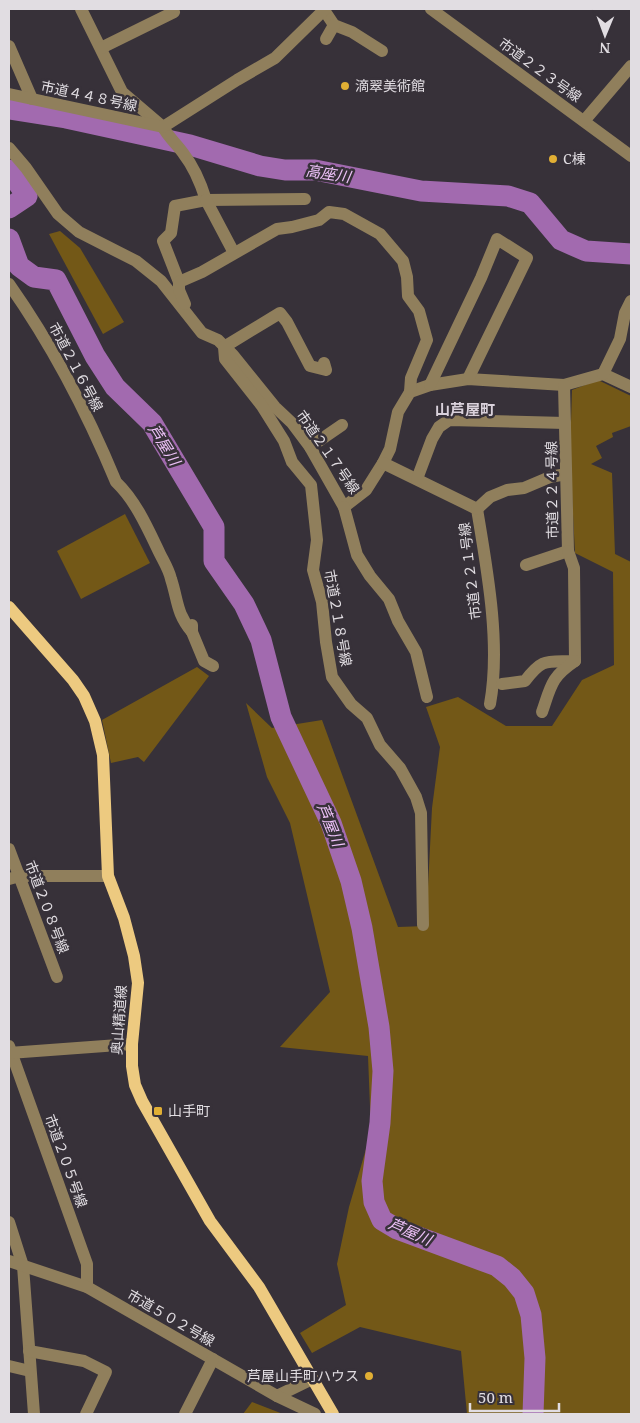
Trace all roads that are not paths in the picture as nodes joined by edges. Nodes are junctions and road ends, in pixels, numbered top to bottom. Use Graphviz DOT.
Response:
graph roads {
  1 [pos="80,9"];
  2 [pos="172,9"];
  3 [pos="431,9"];
  4 [pos="325,10"];
  5 [pos="334,25"];
  6 [pos="326,40"];
  7 [pos="9,46"];
  8 [pos="101,48"];
  9 [pos="382,52"];
  10 [pos="631,66"];
  11 [pos="9,94"];
  12 [pos="32,99"];
  13 [pos="584,121"];
  14 [pos="165,131"];
  15 [pos="9,148"];
  16 [pos="631,156"];
  17 [pos="285,199"];
  18 [pos="206,200"];
  19 [pos="234,253"];
  20 [pos="179,282"];
  21 [pos="9,284"];
  22 [pos="631,301"];
  23 [pos="190,315"];
  24 [pos="224,347"];
  25 [pos="324,363"];
  26 [pos="603,374"];
  27 [pos="468,379"];
  28 [pos="430,385"];
  29 [pos="564,385"];
  30 [pos="631,387"];
  31 [pos="410,392"];
  32 [pos="565,423"];
  33 [pos="342,425"];
  34 [pos="310,448"];
  35 [pos="384,463"];
  36 [pos="566,474"];
  37 [pos="417,479"];
  38 [pos="344,507"];
  39 [pos="478,509"];
  40 [pos="568,552"];
  41 [pos="526,565"];
  42 [pos="9,608"];
  43 [pos="575,664"];
  44 [pos="213,666"];
  45 [pos="502,684"];
  46 [pos="427,697"];
  47 [pos="490,704"];
  48 [pos="542,712"];
  49 [pos="9,849"];
  50 [pos="108,876"];
  51 [pos="15,878"];
  52 [pos="423,925"];
  53 [pos="57,977"];
  54 [pos="132,1044"];
  55 [pos="9,1050"];
  56 [pos="9,1222"];
  57 [pos="9,1261"];
  58 [pos="24,1266"];
  59 [pos="87,1287"];
  60 [pos="29,1351"];
  61 [pos="213,1359"];
  62 [pos="9,1366"];
  63 [pos="30,1372"];
  64 [pos="312,1378"];
  65 [pos="277,1396"];
  66 [pos="34,1414"];
  67 [pos="86,1414"];
  68 [pos="185,1414"];
  69 [pos="315,1414"];
  70 [pos="333,1414"];
  1 -- 8 [label="street"];
  2 -- 8 [label="street"];
  3 -- 13 [label="street, 市道２２３号線"];
  4 -- 5 [label="street"];
  4 -- 14 [label="street"];
  5 -- 6 [label="street"];
  5 -- 9 [label="street"];
  7 -- 12 [label="street"];
  8 -- 14 [label="street"];
  10 -- 13 [label="street"];
  11 -- 12 [label="street, 市道４４８号線"];
  12 -- 14 [label="street, 市道４４８号線"];
  13 -- 16 [label="street, 市道２２３号線"];
  14 -- 18 [label="street"];
  15 -- 23 [label="street, 市道２１７号線"];
  17 -- 18 [label="street"];
  18 -- 19 [label="street"];
  18 -- 20 [label="street"];
  19 -- 20 [label="street, 市道２１７号線"];
  19 -- 31 [label="street, 市道２１７号線"];
  20 -- 23 [label="street"];
  21 -- 44 [label="street, 市道２１６号線"];
  22 -- 26 [label="street"];
  23 -- 24 [label="street, 市道２１７号線"];
  24 -- 25 [label="street"];
  24 -- 34 [label="street, 市道２１７号線"];
  24 -- 52 [label="street, 市道２１８号線"];
  26 -- 29 [label="street"];
  26 -- 30 [label="street"];
  27 -- 28 [label="street"];
  27 -- 28 [label="street"];
  27 -- 29 [label="street"];
  28 -- 31 [label="street"];
  29 -- 32 [label="street, 市道２２４号線"];
  31 -- 35 [label="street, 市道２１７号線"];
  32 -- 36 [label="street, 市道２２４号線"];
  32 -- 37 [label="street"];
  33 -- 34 [label="street"];
  34 -- 38 [label="street, 市道２１７号線"];
  35 -- 37 [label="street, 市道２２１号線"];
  35 -- 38 [label="street, 市道２１７号線"];
  36 -- 39 [label="street"];
  36 -- 40 [label="street, 市道２２４号線"];
  37 -- 39 [label="street, 市道２２１号線"];
  38 -- 46 [label="street"];
  39 -- 47 [label="street, 市道２２１号線"];
  40 -- 41 [label="street, 市道２２４号線"];
  40 -- 43 [label="street"];
  42 -- 50 [label="main road, 奥山精道線"];
  43 -- 45 [label="street"];
  43 -- 48 [label="street"];
  49 -- 51 [label="street, 市道２０８号線"];
  50 -- 51 [label="street"];
  50 -- 54 [label="main road, 奥山精道線"];
  51 -- 53 [label="street, 市道２０８号線"];
  54 -- 55 [label="street"];
  54 -- 64 [label="main road, 奥山精道線"];
  55 -- 59 [label="street, 市道２０５号線"];
  56 -- 58 [label="street"];
  57 -- 58 [label="street, 市道５０２号線"];
  58 -- 59 [label="street, 市道５０２号線"];
  58 -- 60 [label="street"];
  59 -- 61 [label="street, 市道５０２号線"];
  60 -- 63 [label="street"];
  60 -- 67 [label="street"];
  61 -- 65 [label="street, 市道５０２号線"];
  61 -- 68 [label="street"];
  62 -- 63 [label="street"];
  63 -- 66 [label="street"];
  64 -- 65 [label="street"];
  64 -- 70 [label="main road, 奥山精道線"];
  65 -- 69 [label="street, 市道５０２号線"];
}
